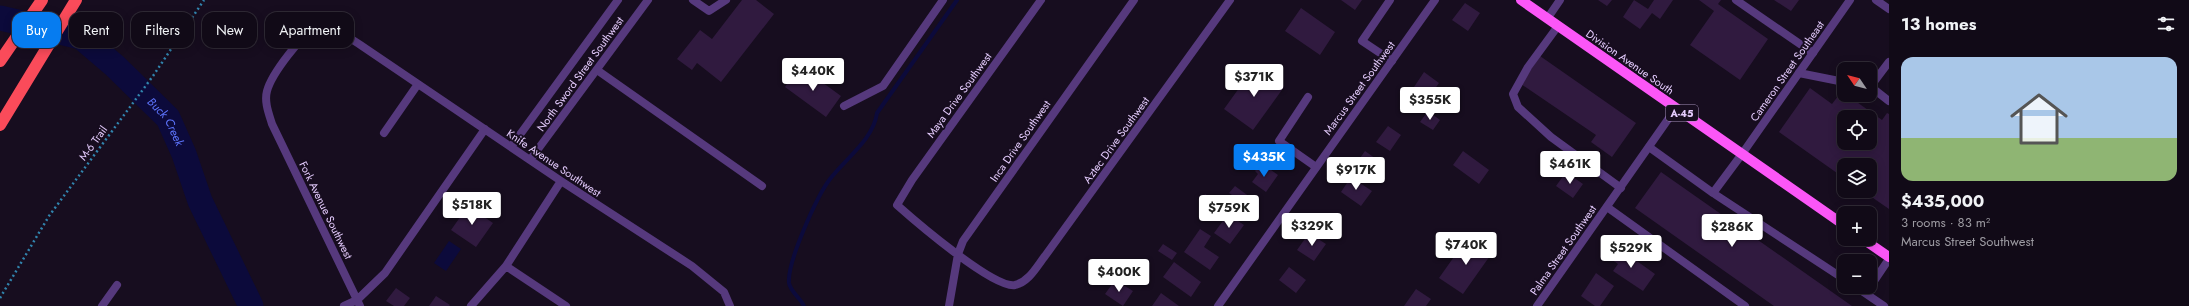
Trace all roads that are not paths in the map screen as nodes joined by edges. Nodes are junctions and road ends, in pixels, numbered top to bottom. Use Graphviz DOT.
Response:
graph roads {
  1 [pos="42,0"];
  2 [pos="76,0"];
  3 [pos="618,0"];
  4 [pos="648,0"];
  5 [pos="692,0"];
  6 [pos="726,0"];
  7 [pos="943,0"];
  8 [pos="1041,0"];
  9 [pos="1134,0"];
  10 [pos="1230,0"];
  11 [pos="1390,0"];
  12 [pos="1435,0"];
  13 [pos="1521,0"];
  14 [pos="1560,0"];
  15 [pos="1736,0"];
  16 [pos="1850,0"];
  17 [pos="1876,0"];
  18 [pos="1889,9"];
  19 [pos="1547,19"];
  20 [pos="1558,26"];
  21 [pos="359,44"];
  22 [pos="1813,53"];
  23 [pos="0,61"];
  24 [pos="1392,61"];
  25 [pos="1889,62"];
  26 [pos="597,70"];
  27 [pos="1799,73"];
  28 [pos="1877,78"];
  29 [pos="1837,81"];
  30 [pos="418,84"];
  31 [pos="1877,92"];
  32 [pos="1308,97"];
  33 [pos="1889,101"];
  34 [pos="844,106"];
  35 [pos="1676,108"];
  36 [pos="0,125"];
  37 [pos="485,129"];
  38 [pos="384,133"];
  39 [pos="511,147"];
  40 [pos="1649,147"];
  41 [pos="1742,154"];
  42 [pos="530,160"];
  43 [pos="1316,167"];
  44 [pos="561,182"];
  45 [pos="762,186"];
  46 [pos="1621,188"];
  47 [pos="1713,193"];
  48 [pos="1607,207"];
  49 [pos="1837,221"];
  50 [pos="1873,246"];
  51 [pos="958,254"];
  52 [pos="1889,258"];
  53 [pos="506,266"];
  54 [pos="1837,274"];
  55 [pos="1877,276"];
  56 [pos="118,285"];
  57 [pos="1873,294"];
  58 [pos="358,303"];
  59 [pos="102,306"];
  60 [pos="344,306"];
  61 [pos="471,306"];
  62 [pos="566,306"];
  63 [pos="730,306"];
  64 [pos="949,306"];
  65 [pos="1218,306"];
  66 [pos="1537,306"];
  67 [pos="1745,306"];
  68 [pos="1884,306"];
  1 -- 23 [label="highway"];
  2 -- 36 [label="highway"];
  3 -- 39 [label="street, North Sword Street Southwest"];
  4 -- 26 [label="street, North Sword Street Southwest"];
  5 -- 6 [label="street"];
  7 -- 34 [label="street"];
  8 -- 51 [label="street, Maya Drive Southwest"];
  9 -- 51 [label="street, Inca Drive Southwest"];
  10 -- 51 [label="street, Aztec Drive Southwest"];
  11 -- 24 [label="street"];
  12 -- 24 [label="street, Marcus Street Southwest"];
  13 -- 19 [label="main road, Division Avenue South / A-45"];
  14 -- 19 [label="street"];
  15 -- 22 [label="street"];
  16 -- 22 [label="street, Cameron Street Southeast"];
  17 -- 18 [label="street"];
  19 -- 20 [label="main road, Division Avenue South / A-45"];
  20 -- 35 [label="main road, Division Avenue South / A-45"];
  20 -- 46 [label="street"];
  21 -- 30 [label="street, Knife Avenue Southwest"];
  21 -- 58 [label="street, Fork Avenue Southwest"];
  22 -- 27 [label="street, Cameron Street Southeast"];
  24 -- 43 [label="street, Marcus Street Southwest"];
  25 -- 28 [label="street"];
  26 -- 42 [label="street, North Sword Street Southwest"];
  26 -- 45 [label="street"];
  27 -- 29 [label="street"];
  27 -- 41 [label="street, Cameron Street Southeast"];
  30 -- 37 [label="street, Knife Avenue Southwest"];
  30 -- 38 [label="street"];
  31 -- 33 [label="street"];
  32 -- 43 [label="street"];
  35 -- 40 [label="street, Palma Street Southwest"];
  35 -- 41 [label="main road, Division Avenue South / A-45"];
  37 -- 39 [label="street, Knife Avenue Southwest"];
  37 -- 58 [label="street"];
  39 -- 42 [label="street, Knife Avenue Southwest"];
  40 -- 46 [label="street, Palma Street Southwest"];
  40 -- 47 [label="street"];
  41 -- 47 [label="street, Cameron Street Southeast"];
  41 -- 49 [label="main road, Division Avenue South / A-45"];
  42 -- 44 [label="street, Knife Avenue Southwest"];
  43 -- 65 [label="street, Marcus Street Southwest"];
  44 -- 53 [label="street"];
  44 -- 63 [label="street, Knife Avenue Southwest"];
  46 -- 48 [label="street, Palma Street Southwest"];
  47 -- 54 [label="street"];
  48 -- 66 [label="street, Palma Street Southwest"];
  48 -- 67 [label="street"];
  50 -- 52 [label="main road"];
  51 -- 64 [label="street, Inca Drive Southwest"];
  52 -- 55 [label="street"];
  53 -- 61 [label="street"];
  53 -- 62 [label="street"];
  56 -- 59 [label="street"];
  57 -- 68 [label="street"];
  58 -- 60 [label="street"];
}
